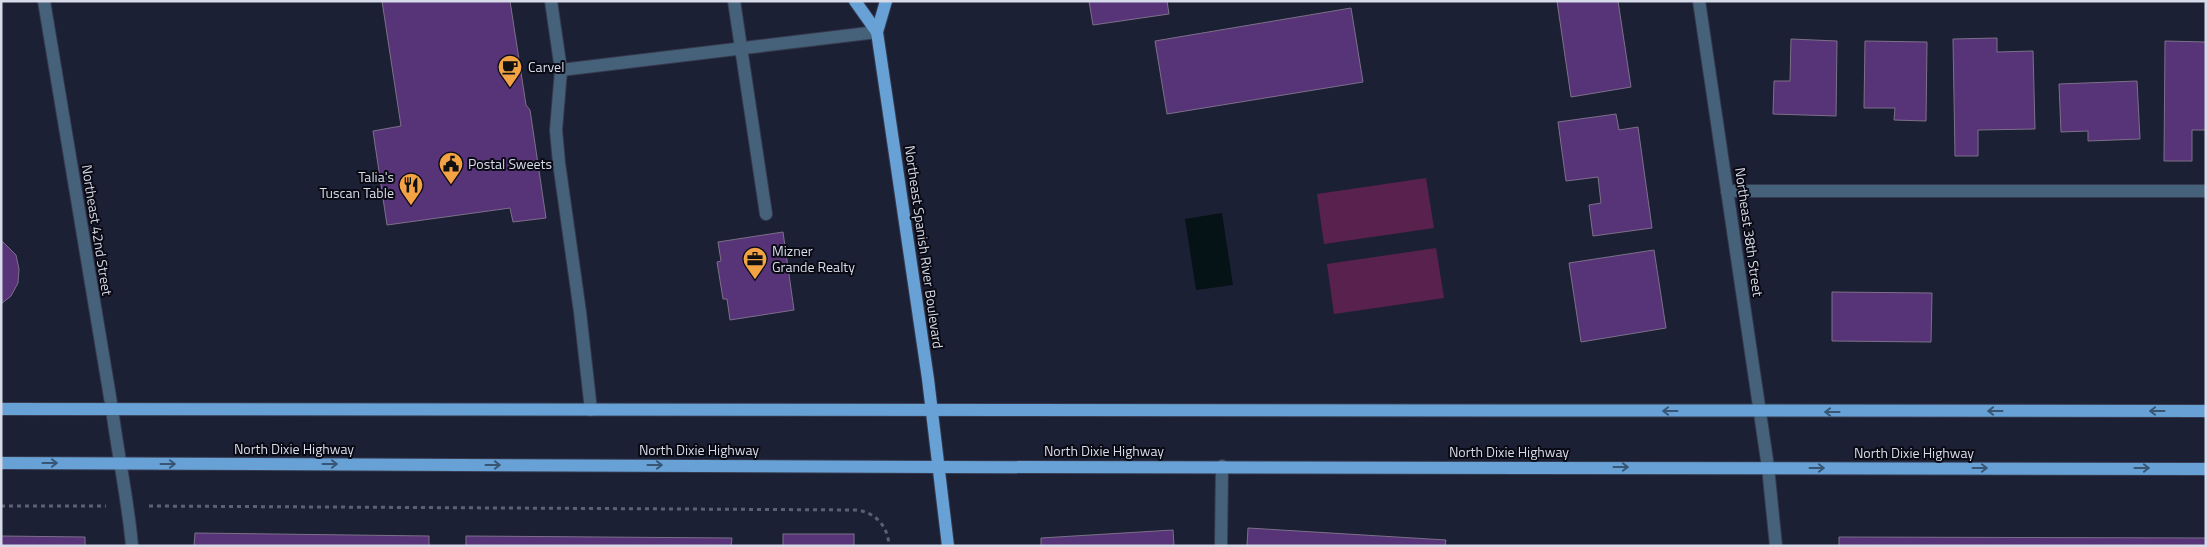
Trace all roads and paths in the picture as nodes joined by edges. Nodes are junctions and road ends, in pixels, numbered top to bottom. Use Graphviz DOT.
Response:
graph roads {
  1 [pos="44,1"];
  2 [pos="551,1"];
  3 [pos="734,1"];
  4 [pos="855,1"];
  5 [pos="886,1"];
  6 [pos="1698,1"];
  7 [pos="877,32"];
  8 [pos="741,49"];
  9 [pos="561,70"];
  10 [pos="1727,191"];
  11 [pos="2206,191"];
  12 [pos="766,214"];
  13 [pos="1,409"];
  14 [pos="112,409"];
  15 [pos="591,410"];
  16 [pos="932,411"];
  17 [pos="2206,411"];
  18 [pos="1760,412"];
  19 [pos="1,463"];
  20 [pos="119,464"];
  21 [pos="1222,466"];
  22 [pos="938,467"];
  23 [pos="1768,467"];
  24 [pos="2206,468"];
  25 [pos="1,506"];
  26 [pos="127,506"];
  27 [pos="132,546"];
  28 [pos="889,546"];
  29 [pos="948,546"];
  30 [pos="1221,546"];
  31 [pos="1776,546"];
  1 -- 14 [label="street, Northeast 42nd Street"];
  2 -- 9 [label="street"];
  3 -- 8 [label="street"];
  4 -- 7 [label="main road, Northeast Spanish River Boulevard"];
  5 -- 7 [label="main road, Northeast Spanish River Boulevard"];
  6 -- 10 [label="street, Northeast 38th Street"];
  7 -- 8 [label="street"];
  7 -- 16 [label="main road, Northeast Spanish River Boulevard"];
  8 -- 9 [label="street"];
  8 -- 12 [label="street"];
  9 -- 15 [label="street"];
  10 -- 11 [label="street"];
  10 -- 18 [label="street, Northeast 38th Street"];
  13 -- 14 [label="main road"];
  14 -- 15 [label="main road"];
  14 -- 20 [label="street, Northeast 42nd Street"];
  15 -- 16 [label="main road"];
  18 -- 16 [label="main road, one-way"];
  16 -- 22 [label="main road, Northeast Spanish River Boulevard"];
  17 -- 18 [label="main road, one-way"];
  18 -- 23 [label="street, Northeast 38th Street"];
  19 -- 20 [label="main road, North Dixie Highway, one-way"];
  20 -- 22 [label="main road, North Dixie Highway, one-way"];
  20 -- 26 [label="street, Northeast 42nd Street"];
  21 -- 22 [label="main road, North Dixie Highway"];
  21 -- 23 [label="main road, North Dixie Highway, one-way"];
  21 -- 30 [label="street"];
  22 -- 29 [label="main road, Northeast Spanish River Boulevard"];
  23 -- 24 [label="main road, North Dixie Highway, one-way"];
  23 -- 31 [label="street, Northeast 38th Street"];
  25 -- 26 [label="path"];
  26 -- 27 [label="street, Northeast 42nd Street"];
  26 -- 28 [label="path"];
}
